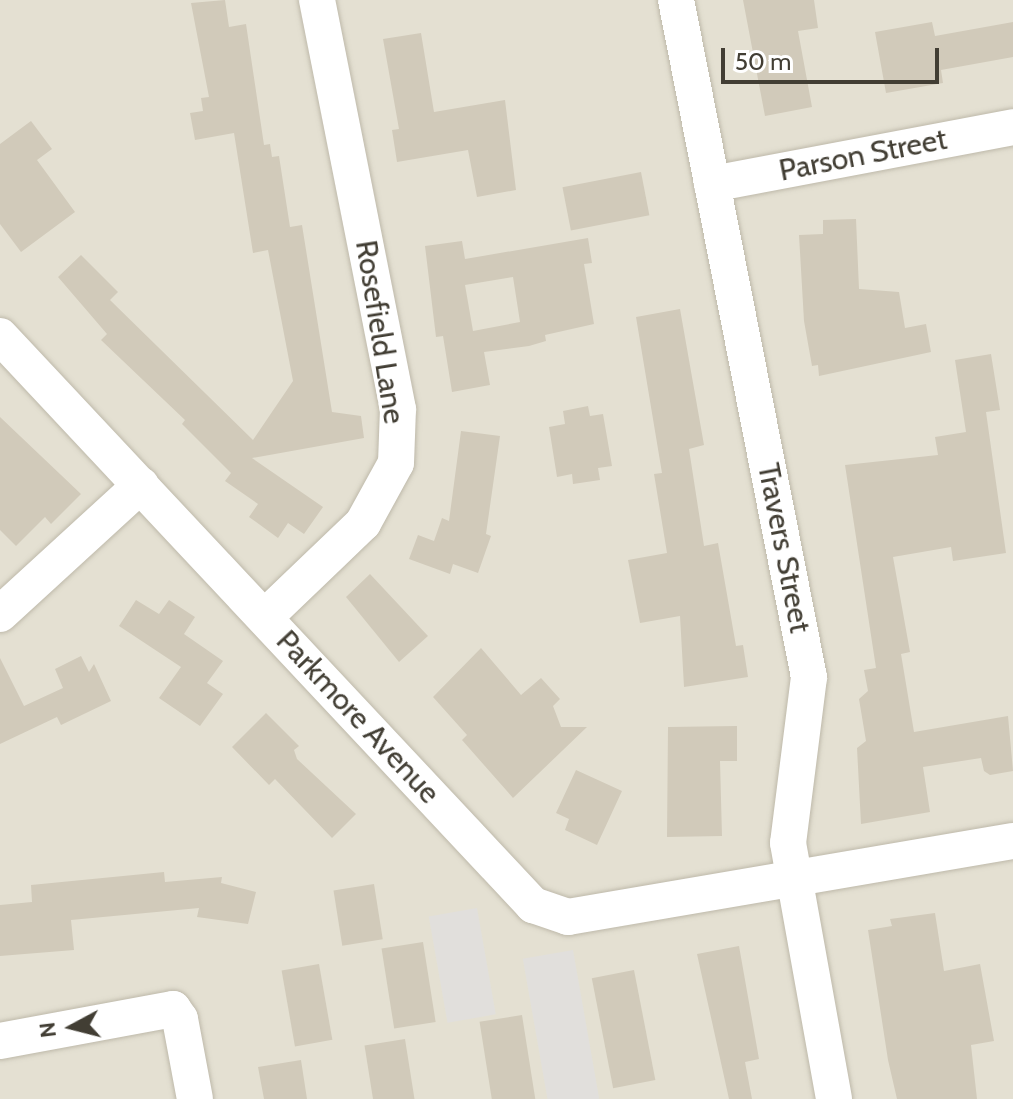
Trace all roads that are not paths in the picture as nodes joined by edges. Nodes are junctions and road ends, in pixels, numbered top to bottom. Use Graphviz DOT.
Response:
graph roads {
  1 [pos="317,0"];
  2 [pos="676,0"];
  3 [pos="1013,127"];
  4 [pos="712,184"];
  5 [pos="0,336"];
  6 [pos="141,485"];
  7 [pos="0,614"];
  8 [pos="265,617"];
  9 [pos="1013,841"];
  10 [pos="793,878"];
  11 [pos="0,1041"];
  12 [pos="195,1099"];
  13 [pos="834,1099"];
  1 -- 8 [label="street, Rosefield Lane"];
  2 -- 4 [label="street, Travers Street"];
  3 -- 4 [label="street, Parson Street"];
  4 -- 10 [label="street, Travers Street"];
  5 -- 6 [label="street, Parkmore Avenue"];
  6 -- 7 [label="street"];
  6 -- 8 [label="street, Parkmore Avenue"];
  8 -- 10 [label="street, Parkmore Avenue"];
  9 -- 10 [label="street, Parkmore Avenue"];
  10 -- 13 [label="street, Travers Street"];
  11 -- 12 [label="street"];
}
